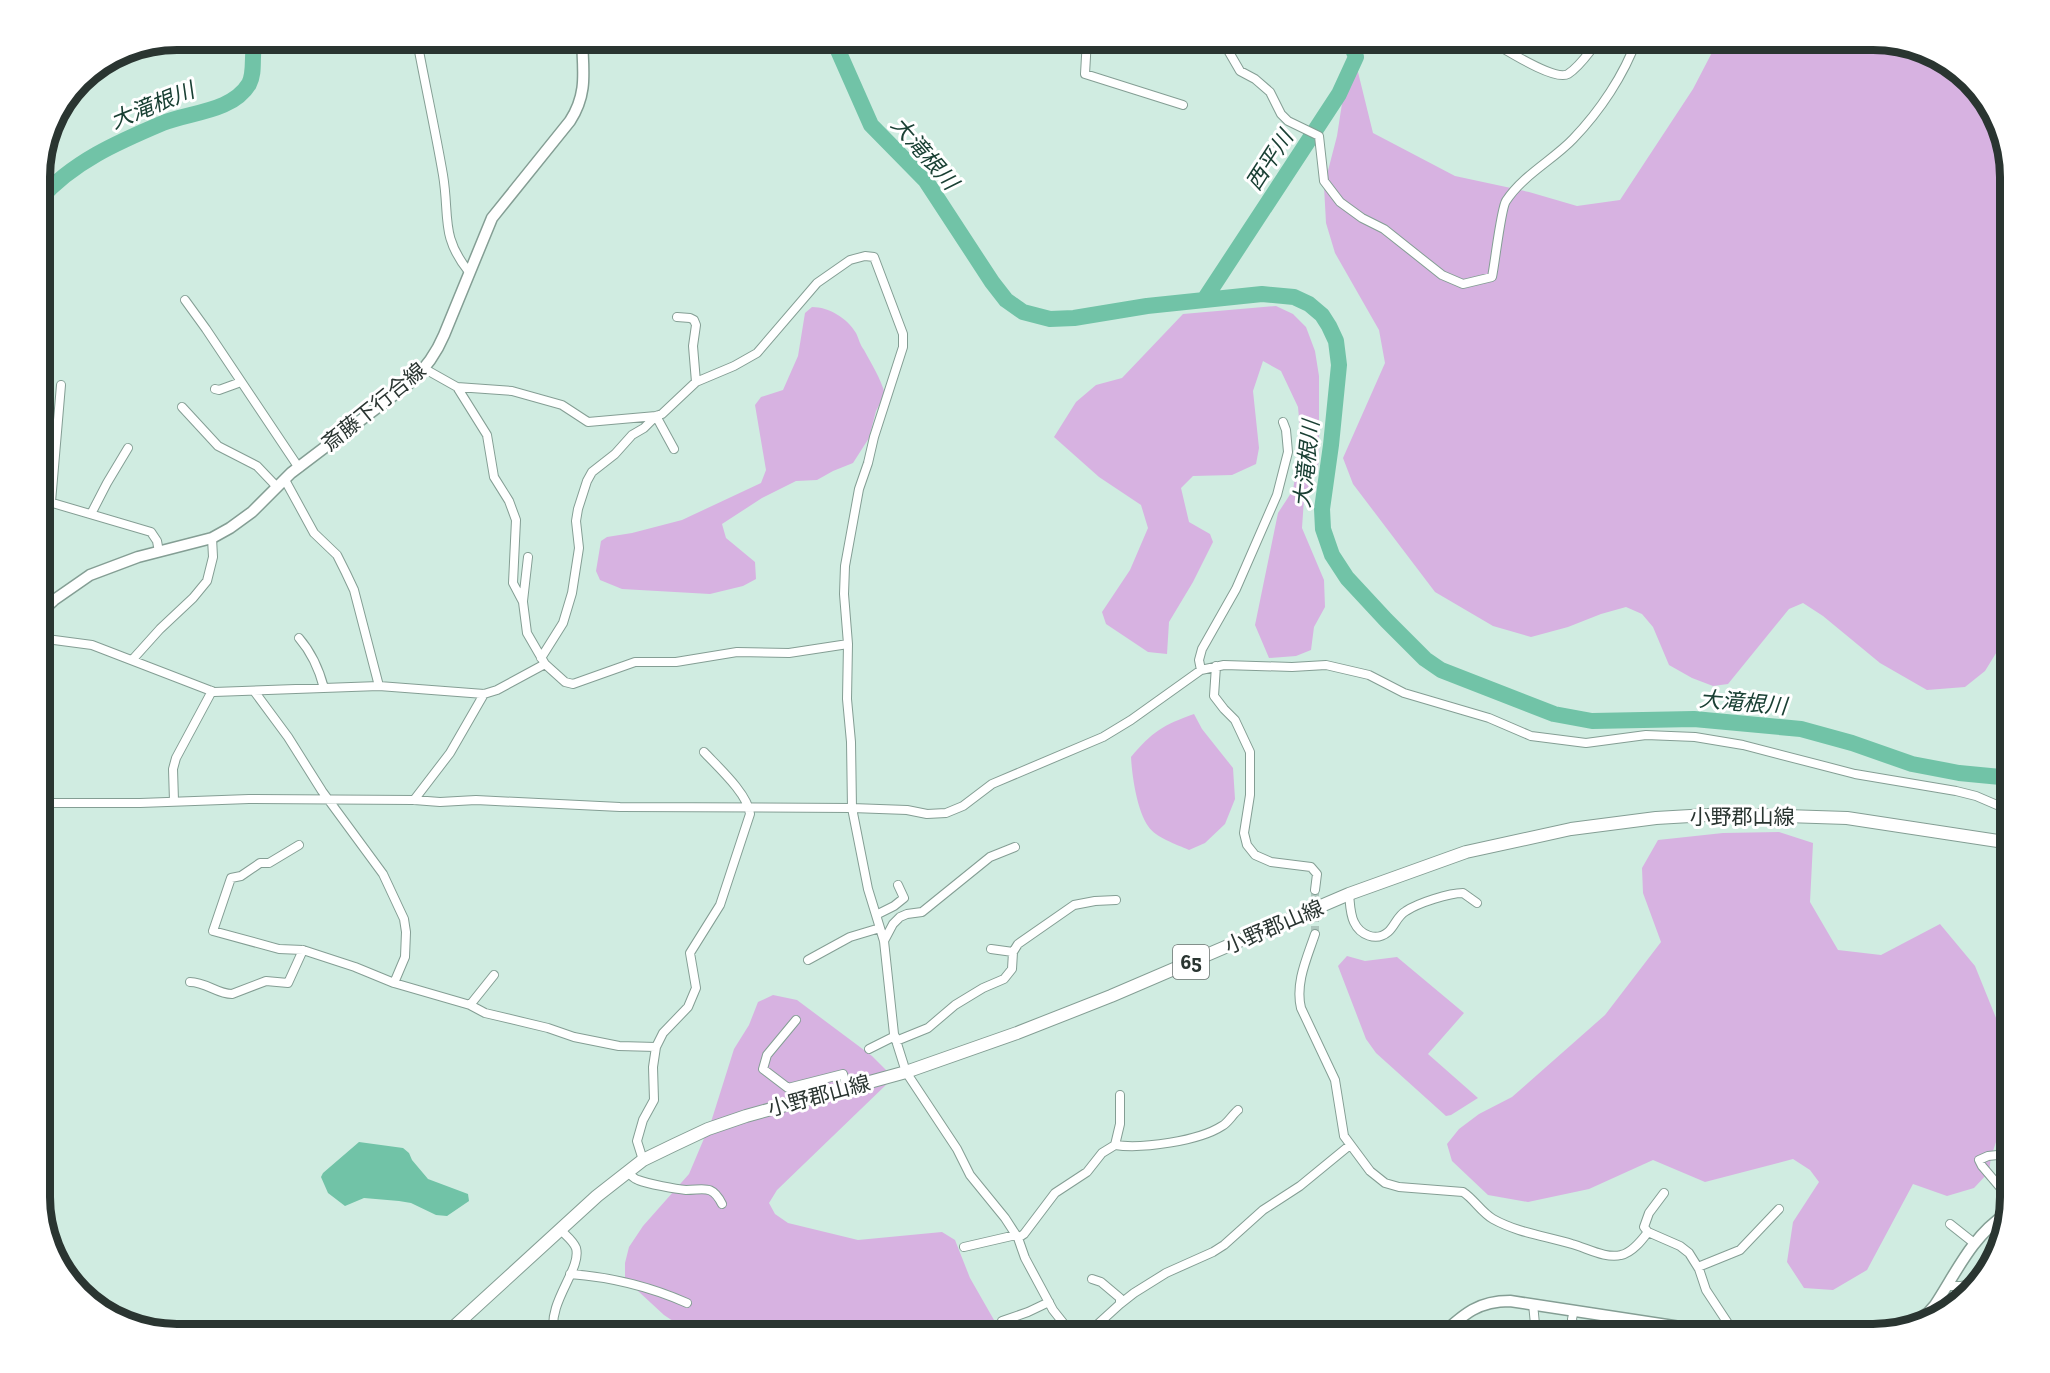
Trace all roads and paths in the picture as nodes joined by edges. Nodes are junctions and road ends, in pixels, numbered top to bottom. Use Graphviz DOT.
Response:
graph roads {
  1 [pos="582,50"];
  2 [pos="1086,50"];
  3 [pos="1509,50"];
  4 [pos="1591,50"];
  5 [pos="1633,50"];
  6 [pos="419,51"];
  7 [pos="1229,52"];
  8 [pos="1183,105"];
  9 [pos="469,272"];
  10 [pos="185,300"];
  11 [pos="676,317"];
  12 [pos="424,369"];
  13 [pos="241,382"];
  14 [pos="696,382"];
  15 [pos="61,385"];
  16 [pos="457,387"];
  17 [pos="215,389"];
  18 [pos="182,407"];
  19 [pos="656,416"];
  20 [pos="1283,422"];
  21 [pos="128,448"];
  22 [pos="674,449"];
  23 [pos="299,468"];
  24 [pos="281,483"];
  25 [pos="51,502"];
  26 [pos="92,514"];
  27 [pos="212,538"];
  28 [pos="159,552"];
  29 [pos="528,557"];
  30 [pos="50,598"];
  31 [pos="54,600"];
  32 [pos="523,603"];
  33 [pos="50,604"];
  34 [pos="299,638"];
  35 [pos="50,639"];
  36 [pos="848,644"];
  37 [pos="133,659"];
  38 [pos="543,661"];
  39 [pos="1216,666"];
  40 [pos="1201,670"];
  41 [pos="379,686"];
  42 [pos="324,688"];
  43 [pos="212,691"];
  44 [pos="254,691"];
  45 [pos="484,694"];
  46 [pos="704,752"];
  47 [pos="330,800"];
  48 [pos="414,800"];
  49 [pos="174,801"];
  50 [pos="50,803"];
  51 [pos="2000,806"];
  52 [pos="749,807"];
  53 [pos="852,808"];
  54 [pos="2000,841"];
  55 [pos="299,845"];
  56 [pos="1015,847"];
  57 [pos="898,885"];
  58 [pos="1315,890"];
  59 [pos="1349,894"];
  60 [pos="1116,900"];
  61 [pos="1477,903"];
  62 [pos="876,915"];
  63 [pos="880,928"];
  64 [pos="1315,934"];
  65 [pos="884,941"];
  66 [pos="991,949"];
  67 [pos="303,950"];
  68 [pos="1013,952"];
  69 [pos="808,960"];
  70 [pos="494,975"];
  71 [pos="190,982"];
  72 [pos="394,983"];
  73 [pos="470,1005"];
  74 [pos="796,1020"];
  75 [pos="896,1039"];
  76 [pos="656,1047"];
  77 [pos="869,1049"];
  78 [pos="906,1072"];
  79 [pos="847,1088"];
  80 [pos="1120,1095"];
  81 [pos="1238,1110"];
  82 [pos="1350,1145"];
  83 [pos="1115,1146"];
  84 [pos="2000,1155"];
  85 [pos="643,1160"];
  86 [pos="627,1172"];
  87 [pos="2000,1187"];
  88 [pos="1664,1193"];
  89 [pos="722,1204"];
  90 [pos="1779,1209"];
  91 [pos="1998,1221"];
  92 [pos="1950,1224"];
  93 [pos="560,1229"];
  94 [pos="1648,1232"];
  95 [pos="1017,1237"];
  96 [pos="1974,1243"];
  97 [pos="964,1247"];
  98 [pos="1698,1267"];
  99 [pos="570,1274"];
  100 [pos="1092,1280"];
  101 [pos="1964,1285"];
  102 [pos="1948,1286"];
  103 [pos="1049,1302"];
  104 [pos="687,1303"];
  105 [pos="1120,1304"];
  106 [pos="1533,1304"];
  107 [pos="1931,1309"];
  108 [pos="1574,1310"];
  109 [pos="1002,1321"];
  110 [pos="458,1324"];
  111 [pos="554,1324"];
  112 [pos="1063,1324"];
  113 [pos="1098,1324"];
  114 [pos="1453,1324"];
  115 [pos="1535,1324"];
  116 [pos="1573,1324"];
  117 [pos="1654,1324"];
  118 [pos="1728,1324"];
  1 -- 9 [label="main road, 斎藤下行合線"];
  2 -- 8 [label="street"];
  3 -- 4 [label="street"];
  5 -- 7 [label="street"];
  6 -- 9 [label="street"];
  9 -- 12 [label="main road, 斎藤下行合線"];
  10 -- 13 [label="street"];
  11 -- 14 [label="street"];
  12 -- 16 [label="street"];
  12 -- 23 [label="main road, 斎藤下行合線"];
  13 -- 17 [label="street"];
  13 -- 23 [label="street"];
  14 -- 19 [label="street"];
  14 -- 36 [label="street"];
  15 -- 25 [label="street"];
  16 -- 19 [label="street"];
  16 -- 32 [label="street"];
  18 -- 24 [label="street"];
  19 -- 22 [label="street"];
  19 -- 38 [label="street"];
  20 -- 40 [label="street"];
  21 -- 26 [label="street"];
  23 -- 24 [label="main road, 斎藤下行合線"];
  24 -- 27 [label="main road, 斎藤下行合線"];
  24 -- 41 [label="street"];
  25 -- 26 [label="street"];
  26 -- 28 [label="street"];
  27 -- 28 [label="main road, 斎藤下行合線"];
  27 -- 37 [label="street"];
  28 -- 31 [label="main road, 斎藤下行合線"];
  29 -- 32 [label="street"];
  30 -- 31 [label="street"];
  31 -- 33 [label="main road, 斎藤下行合線"];
  32 -- 38 [label="street"];
  34 -- 42 [label="street"];
  35 -- 37 [label="street"];
  36 -- 38 [label="street"];
  36 -- 53 [label="street"];
  37 -- 43 [label="street"];
  38 -- 45 [label="street"];
  39 -- 40 [label="street"];
  39 -- 51 [label="street"];
  39 -- 58 [label="street"];
  40 -- 53 [label="street"];
  41 -- 42 [label="street"];
  41 -- 45 [label="street"];
  42 -- 44 [label="street"];
  43 -- 44 [label="street"];
  43 -- 49 [label="street"];
  44 -- 47 [label="street"];
  45 -- 48 [label="street"];
  46 -- 52 [label="street"];
  47 -- 48 [label="street"];
  47 -- 49 [label="street"];
  47 -- 72 [label="street"];
  48 -- 52 [label="street"];
  49 -- 50 [label="street"];
  52 -- 53 [label="street"];
  52 -- 76 [label="street"];
  53 -- 62 [label="street"];
  54 -- 59 [label="main road, 小野郡山線 / 65"];
  55 -- 67 [label="street"];
  56 -- 65 [label="street"];
  57 -- 62 [label="street"];
  59 -- 61 [label="street"];
  59 -- 78 [label="main road, 小野郡山線 / 65"];
  60 -- 68 [label="street"];
  62 -- 63 [label="street"];
  63 -- 65 [label="street"];
  63 -- 69 [label="street"];
  64 -- 82 [label="street"];
  65 -- 75 [label="street"];
  66 -- 68 [label="street"];
  67 -- 71 [label="street"];
  67 -- 72 [label="street"];
  68 -- 75 [label="street"];
  70 -- 73 [label="street"];
  72 -- 73 [label="street"];
  73 -- 76 [label="street"];
  74 -- 79 [label="street"];
  75 -- 77 [label="street"];
  75 -- 78 [label="street"];
  76 -- 85 [label="street"];
  78 -- 79 [label="main road, 小野郡山線 / 65"];
  78 -- 95 [label="street"];
  79 -- 85 [label="main road, 小野郡山線 / 65"];
  80 -- 83 [label="street"];
  81 -- 83 [label="street"];
  82 -- 94 [label="street"];
  82 -- 105 [label="street"];
  83 -- 95 [label="street"];
  84 -- 87 [label="street"];
  85 -- 86 [label="main road, 小野郡山線 / 65"];
  86 -- 89 [label="street"];
  86 -- 93 [label="main road, 小野郡山線 / 65"];
  88 -- 94 [label="street"];
  90 -- 98 [label="street"];
  91 -- 96 [label="main road"];
  92 -- 96 [label="street"];
  93 -- 99 [label="street"];
  93 -- 110 [label="main road, 小野郡山線 / 65"];
  94 -- 98 [label="street"];
  95 -- 97 [label="street"];
  95 -- 103 [label="street"];
  96 -- 102 [label="main road"];
  98 -- 118 [label="street"];
  99 -- 104 [label="street"];
  99 -- 111 [label="street"];
  100 -- 105 [label="street"];
  101 -- 102 [label="street"];
  102 -- 107 [label="main road"];
  103 -- 109 [label="street"];
  103 -- 112 [label="street"];
  105 -- 113 [label="street"];
  106 -- 108 [label="main road"];
  106 -- 114 [label="main road"];
  106 -- 115 [label="street"];
  108 -- 116 [label="street"];
  108 -- 117 [label="main road"];
}
